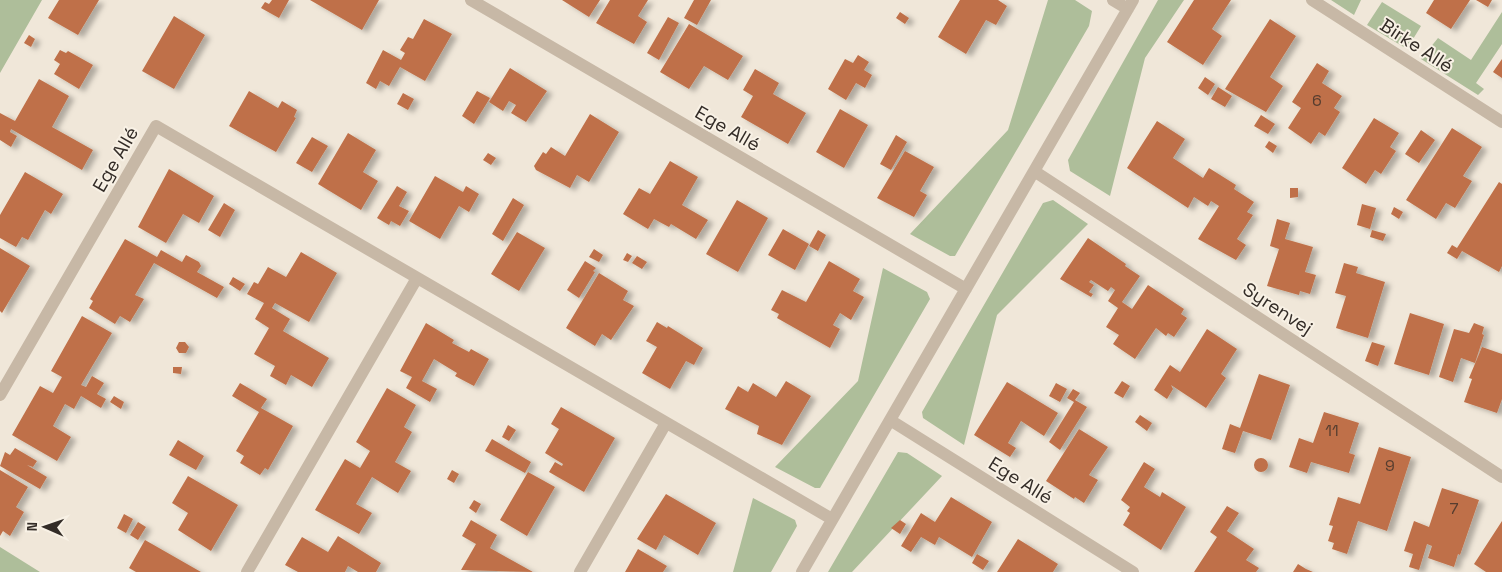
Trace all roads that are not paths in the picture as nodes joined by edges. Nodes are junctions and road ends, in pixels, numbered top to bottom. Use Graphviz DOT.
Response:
graph roads {
  1 [pos="471,0"];
  2 [pos="1114,0"];
  3 [pos="1312,0"];
  4 [pos="1131,4"];
  5 [pos="1502,122"];
  6 [pos="1034,171"];
  7 [pos="417,278"];
  8 [pos="966,289"];
  9 [pos="0,395"];
  10 [pos="890,420"];
  11 [pos="666,423"];
  12 [pos="1502,477"];
  13 [pos="832,519"];
  14 [pos="247,572"];
  15 [pos="580,572"];
  16 [pos="802,572"];
  17 [pos="1133,572"];
  1 -- 8 [label="street, Ege Allé"];
  2 -- 4 [label="street"];
  3 -- 5 [label="street, Birke Allé"];
  4 -- 6 [label="street"];
  6 -- 8 [label="street"];
  6 -- 12 [label="street, Syrenvej"];
  7 -- 9 [label="street, Ege Allé"];
  7 -- 11 [label="street, Ege Allé"];
  7 -- 14 [label="street"];
  8 -- 10 [label="street"];
  10 -- 13 [label="street"];
  10 -- 17 [label="street, Ege Allé"];
  11 -- 13 [label="street, Ege Allé"];
  11 -- 15 [label="street"];
  13 -- 16 [label="street"];
}
